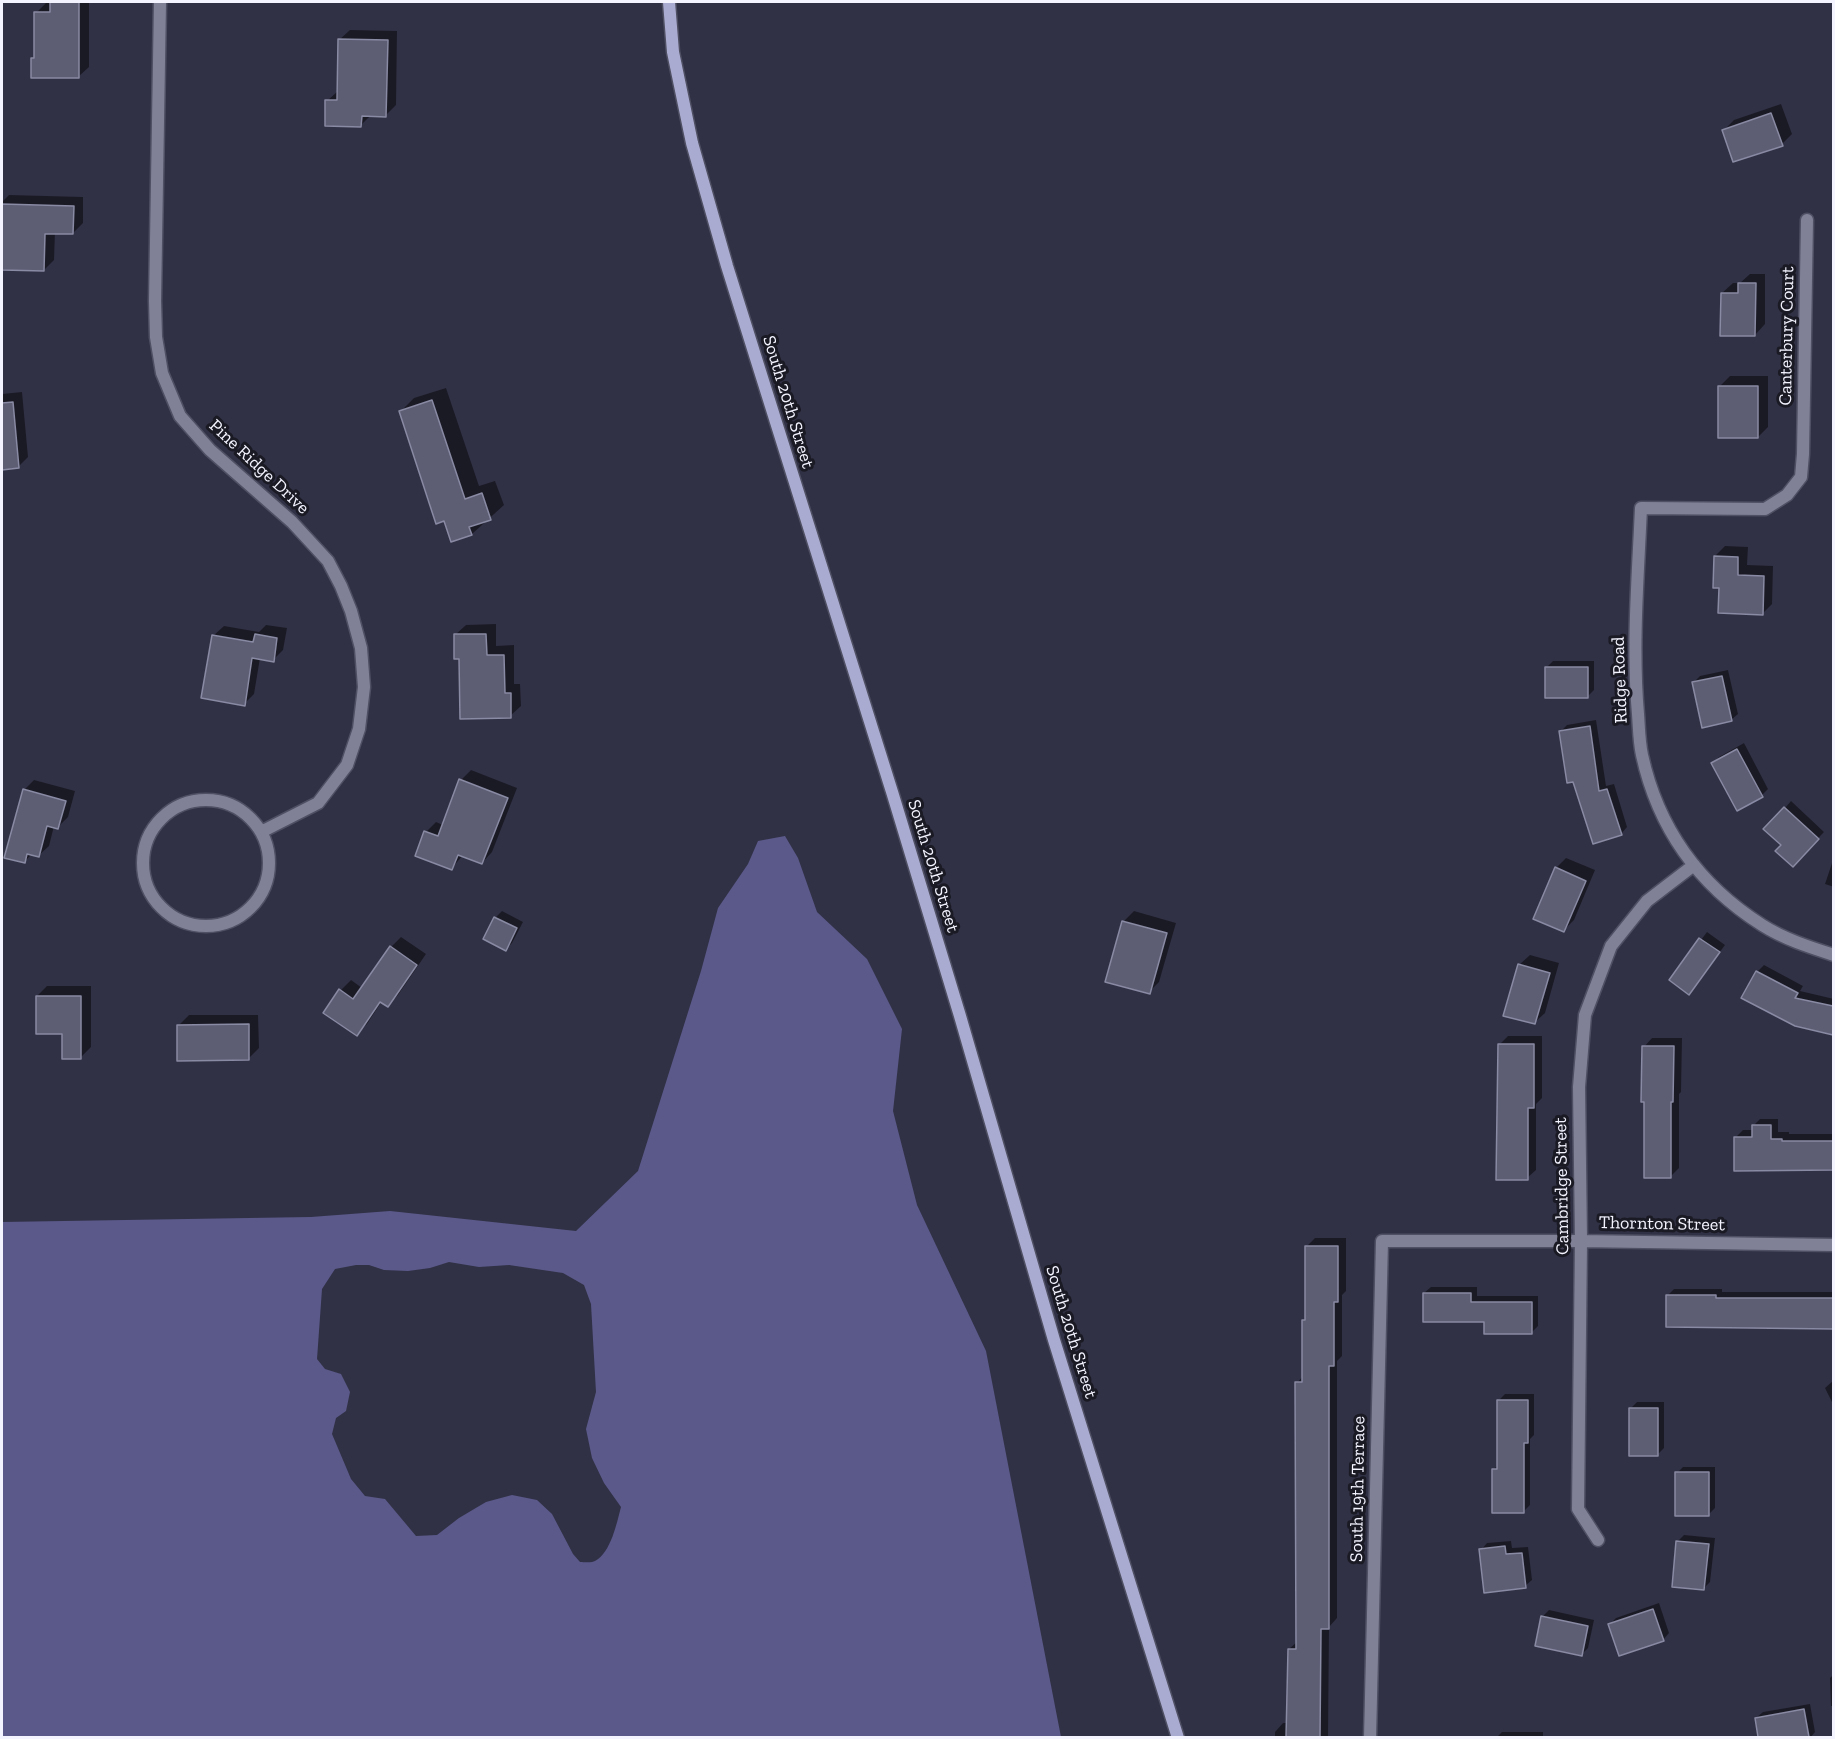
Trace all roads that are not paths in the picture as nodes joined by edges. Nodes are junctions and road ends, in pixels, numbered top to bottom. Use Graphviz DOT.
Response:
graph roads {
  1 [pos="160,2"];
  2 [pos="669,2"];
  3 [pos="1807,220"];
  4 [pos="1803,454"];
  5 [pos="261,832"];
  6 [pos="1694,865"];
  7 [pos="1833,955"];
  8 [pos="1382,1241"];
  9 [pos="1581,1241"];
  10 [pos="1833,1245"];
  11 [pos="1598,1540"];
  12 [pos="1178,1737"];
  13 [pos="1370,1737"];
  1 -- 5 [label="street, Pine Ridge Drive"];
  2 -- 12 [label="main road, South 20th Street"];
  3 -- 4 [label="street, Canterbury Court"];
  4 -- 6 [label="street, Ridge Road"];
  5 -- 5 [label="street"];
  6 -- 7 [label="street, Ridge Road"];
  6 -- 9 [label="street, Cambridge Street"];
  8 -- 9 [label="street, Thornton Street"];
  8 -- 13 [label="street, South 19th Terrace"];
  9 -- 10 [label="street, Thornton Street"];
  9 -- 11 [label="street, Cambridge Street"];
}
